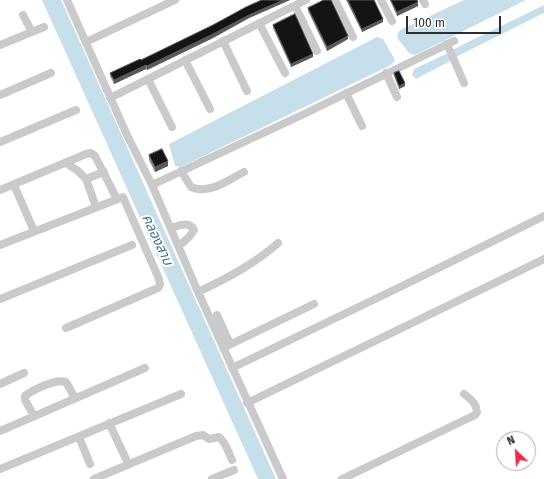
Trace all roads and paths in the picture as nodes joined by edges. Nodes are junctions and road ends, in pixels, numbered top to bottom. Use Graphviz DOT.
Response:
graph roads {
  1 [pos="67,0"];
  2 [pos="175,0"];
  3 [pos="306,0"];
  4 [pos="334,0"];
  5 [pos="381,0"];
  6 [pos="295,6"];
  7 [pos="23,15"];
  8 [pos="392,21"];
  9 [pos="260,23"];
  10 [pos="44,27"];
  11 [pos="32,32"];
  12 [pos="353,37"];
  13 [pos="223,41"];
  14 [pos="86,42"];
  15 [pos="0,45"];
  16 [pos="317,51"];
  17 [pos="185,60"];
  18 [pos="51,73"];
  19 [pos="286,73"];
  20 [pos="386,73"];
  21 [pos="148,79"];
  22 [pos="464,83"];
  23 [pos="247,92"];
  24 [pos="346,93"];
  25 [pos="0,95"];
  26 [pos="110,98"];
  27 [pos="397,98"];
  28 [pos="210,109"];
  29 [pos="76,110"];
  30 [pos="362,126"];
  31 [pos="172,127"];
  32 [pos="0,142"];
  33 [pos="66,163"];
  34 [pos="181,171"];
  35 [pos="104,172"];
  36 [pos="244,172"];
  37 [pos="86,179"];
  38 [pos="14,185"];
  39 [pos="152,185"];
  40 [pos="0,190"];
  41 [pos="117,199"];
  42 [pos="96,207"];
  43 [pos="544,216"];
  44 [pos="171,228"];
  45 [pos="34,231"];
  46 [pos="278,243"];
  47 [pos="0,245"];
  48 [pos="132,245"];
  49 [pos="179,246"];
  50 [pos="544,259"];
  51 [pos="198,292"];
  52 [pos="0,299"];
  53 [pos="314,304"];
  54 [pos="217,315"];
  55 [pos="66,328"];
  56 [pos="227,346"];
  57 [pos="145,368"];
  58 [pos="232,368"];
  59 [pos="24,373"];
  60 [pos="0,384"];
  61 [pos="181,394"];
  62 [pos="464,394"];
  63 [pos="74,396"];
  64 [pos="248,403"];
  65 [pos="33,415"];
  66 [pos="109,423"];
  67 [pos="0,431"];
  68 [pos="79,437"];
  69 [pos="126,459"];
  70 [pos="232,460"];
  71 [pos="90,464"];
  72 [pos="0,469"];
  73 [pos="234,470"];
  74 [pos="94,479"];
  75 [pos="212,479"];
  76 [pos="283,479"];
  77 [pos="342,479"];
  1 -- 14 [label="street"];
  2 -- 14 [label="street"];
  3 -- 6 [label="street"];
  4 -- 12 [label="street"];
  5 -- 8 [label="street"];
  6 -- 9 [label="street"];
  6 -- 16 [label="street"];
  7 -- 11 [label="street"];
  9 -- 13 [label="street"];
  9 -- 19 [label="street"];
  10 -- 11 [label="street"];
  11 -- 15 [label="street"];
  13 -- 17 [label="street"];
  13 -- 23 [label="street"];
  14 -- 26 [label="street"];
  17 -- 21 [label="street"];
  17 -- 28 [label="street"];
  18 -- 25 [label="street"];
  20 -- 22 [label="street"];
  20 -- 24 [label="street"];
  20 -- 27 [label="street"];
  21 -- 26 [label="street"];
  21 -- 31 [label="street"];
  24 -- 30 [label="street"];
  24 -- 34 [label="street"];
  26 -- 39 [label="street"];
  29 -- 32 [label="street"];
  33 -- 35 [label="street"];
  33 -- 37 [label="street"];
  33 -- 38 [label="street"];
  34 -- 36 [label="street"];
  34 -- 39 [label="street"];
  35 -- 37 [label="street"];
  35 -- 41 [label="street"];
  37 -- 42 [label="street"];
  38 -- 40 [label="street"];
  38 -- 45 [label="street"];
  39 -- 44 [label="street"];
  41 -- 42 [label="street"];
  41 -- 55 [label="street"];
  42 -- 45 [label="street"];
  43 -- 58 [label="street"];
  44 -- 49 [label="street"];
  44 -- 49 [label="street"];
  45 -- 47 [label="street"];
  46 -- 51 [label="street"];
  48 -- 52 [label="street"];
  49 -- 51 [label="street"];
  50 -- 64 [label="street"];
  51 -- 56 [label="street"];
  53 -- 56 [label="street"];
  54 -- 56 [label="street"];
  56 -- 58 [label="street"];
  57 -- 63 [label="street"];
  58 -- 64 [label="street"];
  59 -- 60 [label="street"];
  61 -- 66 [label="street"];
  62 -- 77 [label="street"];
  63 -- 65 [label="street"];
  63 -- 65 [label="street"];
  64 -- 76 [label="street"];
  65 -- 67 [label="street"];
  66 -- 68 [label="street"];
  66 -- 69 [label="street"];
  68 -- 71 [label="street"];
  68 -- 72 [label="street"];
  70 -- 74 [label="street"];
  73 -- 75 [label="street"];
}
